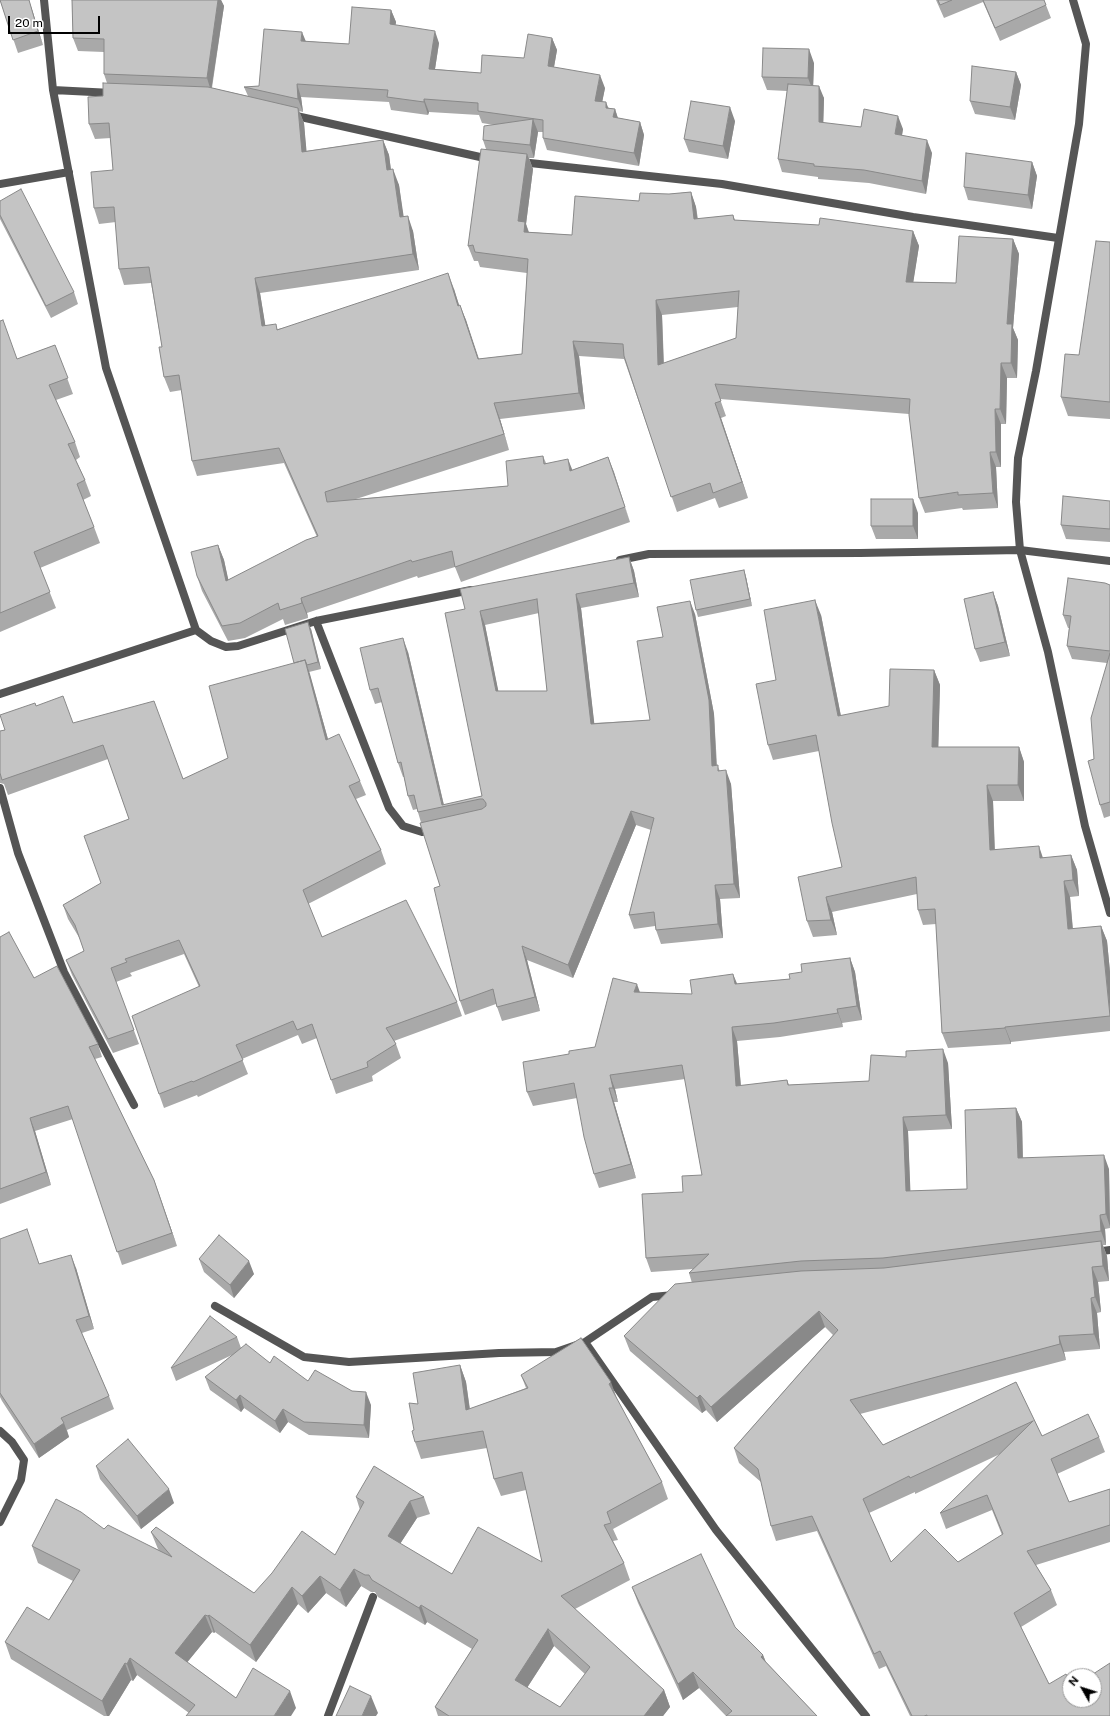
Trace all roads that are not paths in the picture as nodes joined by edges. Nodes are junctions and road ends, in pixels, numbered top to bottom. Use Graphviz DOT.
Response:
graph roads {
  1 [pos="44,0"];
  2 [pos="1073,0"];
  3 [pos="53,90"];
  4 [pos="122,93"];
  5 [pos="283,113"];
  6 [pos="497,160"];
  7 [pos="513,161"];
  8 [pos="69,172"];
  9 [pos="0,184"];
  10 [pos="1058,238"];
  11 [pos="1020,550"];
  12 [pos="1110,561"];
  13 [pos="610,562"];
  14 [pos="479,588"];
  15 [pos="316,621"];
  16 [pos="196,630"];
  17 [pos="0,694"];
  18 [pos="0,788"];
  19 [pos="443,828"];
  20 [pos="1110,912"];
  21 [pos="134,1105"];
  22 [pos="1110,1250"];
  23 [pos="1086,1253"];
  24 [pos="683,1294"];
  25 [pos="215,1306"];
  26 [pos="585,1342"];
  27 [pos="0,1431"];
  28 [pos="0,1522"];
  29 [pos="373,1597"];
  30 [pos="328,1716"];
  31 [pos="866,1716"];
  1 -- 3 [label="street"];
  2 -- 10 [label="street"];
  3 -- 4 [label="street"];
  3 -- 8 [label="street"];
  5 -- 6 [label="street"];
  7 -- 10 [label="street"];
  8 -- 9 [label="street"];
  8 -- 16 [label="street"];
  10 -- 11 [label="street"];
  11 -- 12 [label="street"];
  11 -- 13 [label="street"];
  11 -- 20 [label="street"];
  14 -- 15 [label="street"];
  15 -- 16 [label="street"];
  15 -- 19 [label="street"];
  16 -- 17 [label="street"];
  18 -- 21 [label="street"];
  22 -- 23 [label="street"];
  24 -- 26 [label="street"];
  25 -- 26 [label="street"];
  26 -- 31 [label="street"];
  27 -- 28 [label="street"];
  29 -- 30 [label="street"];
}
